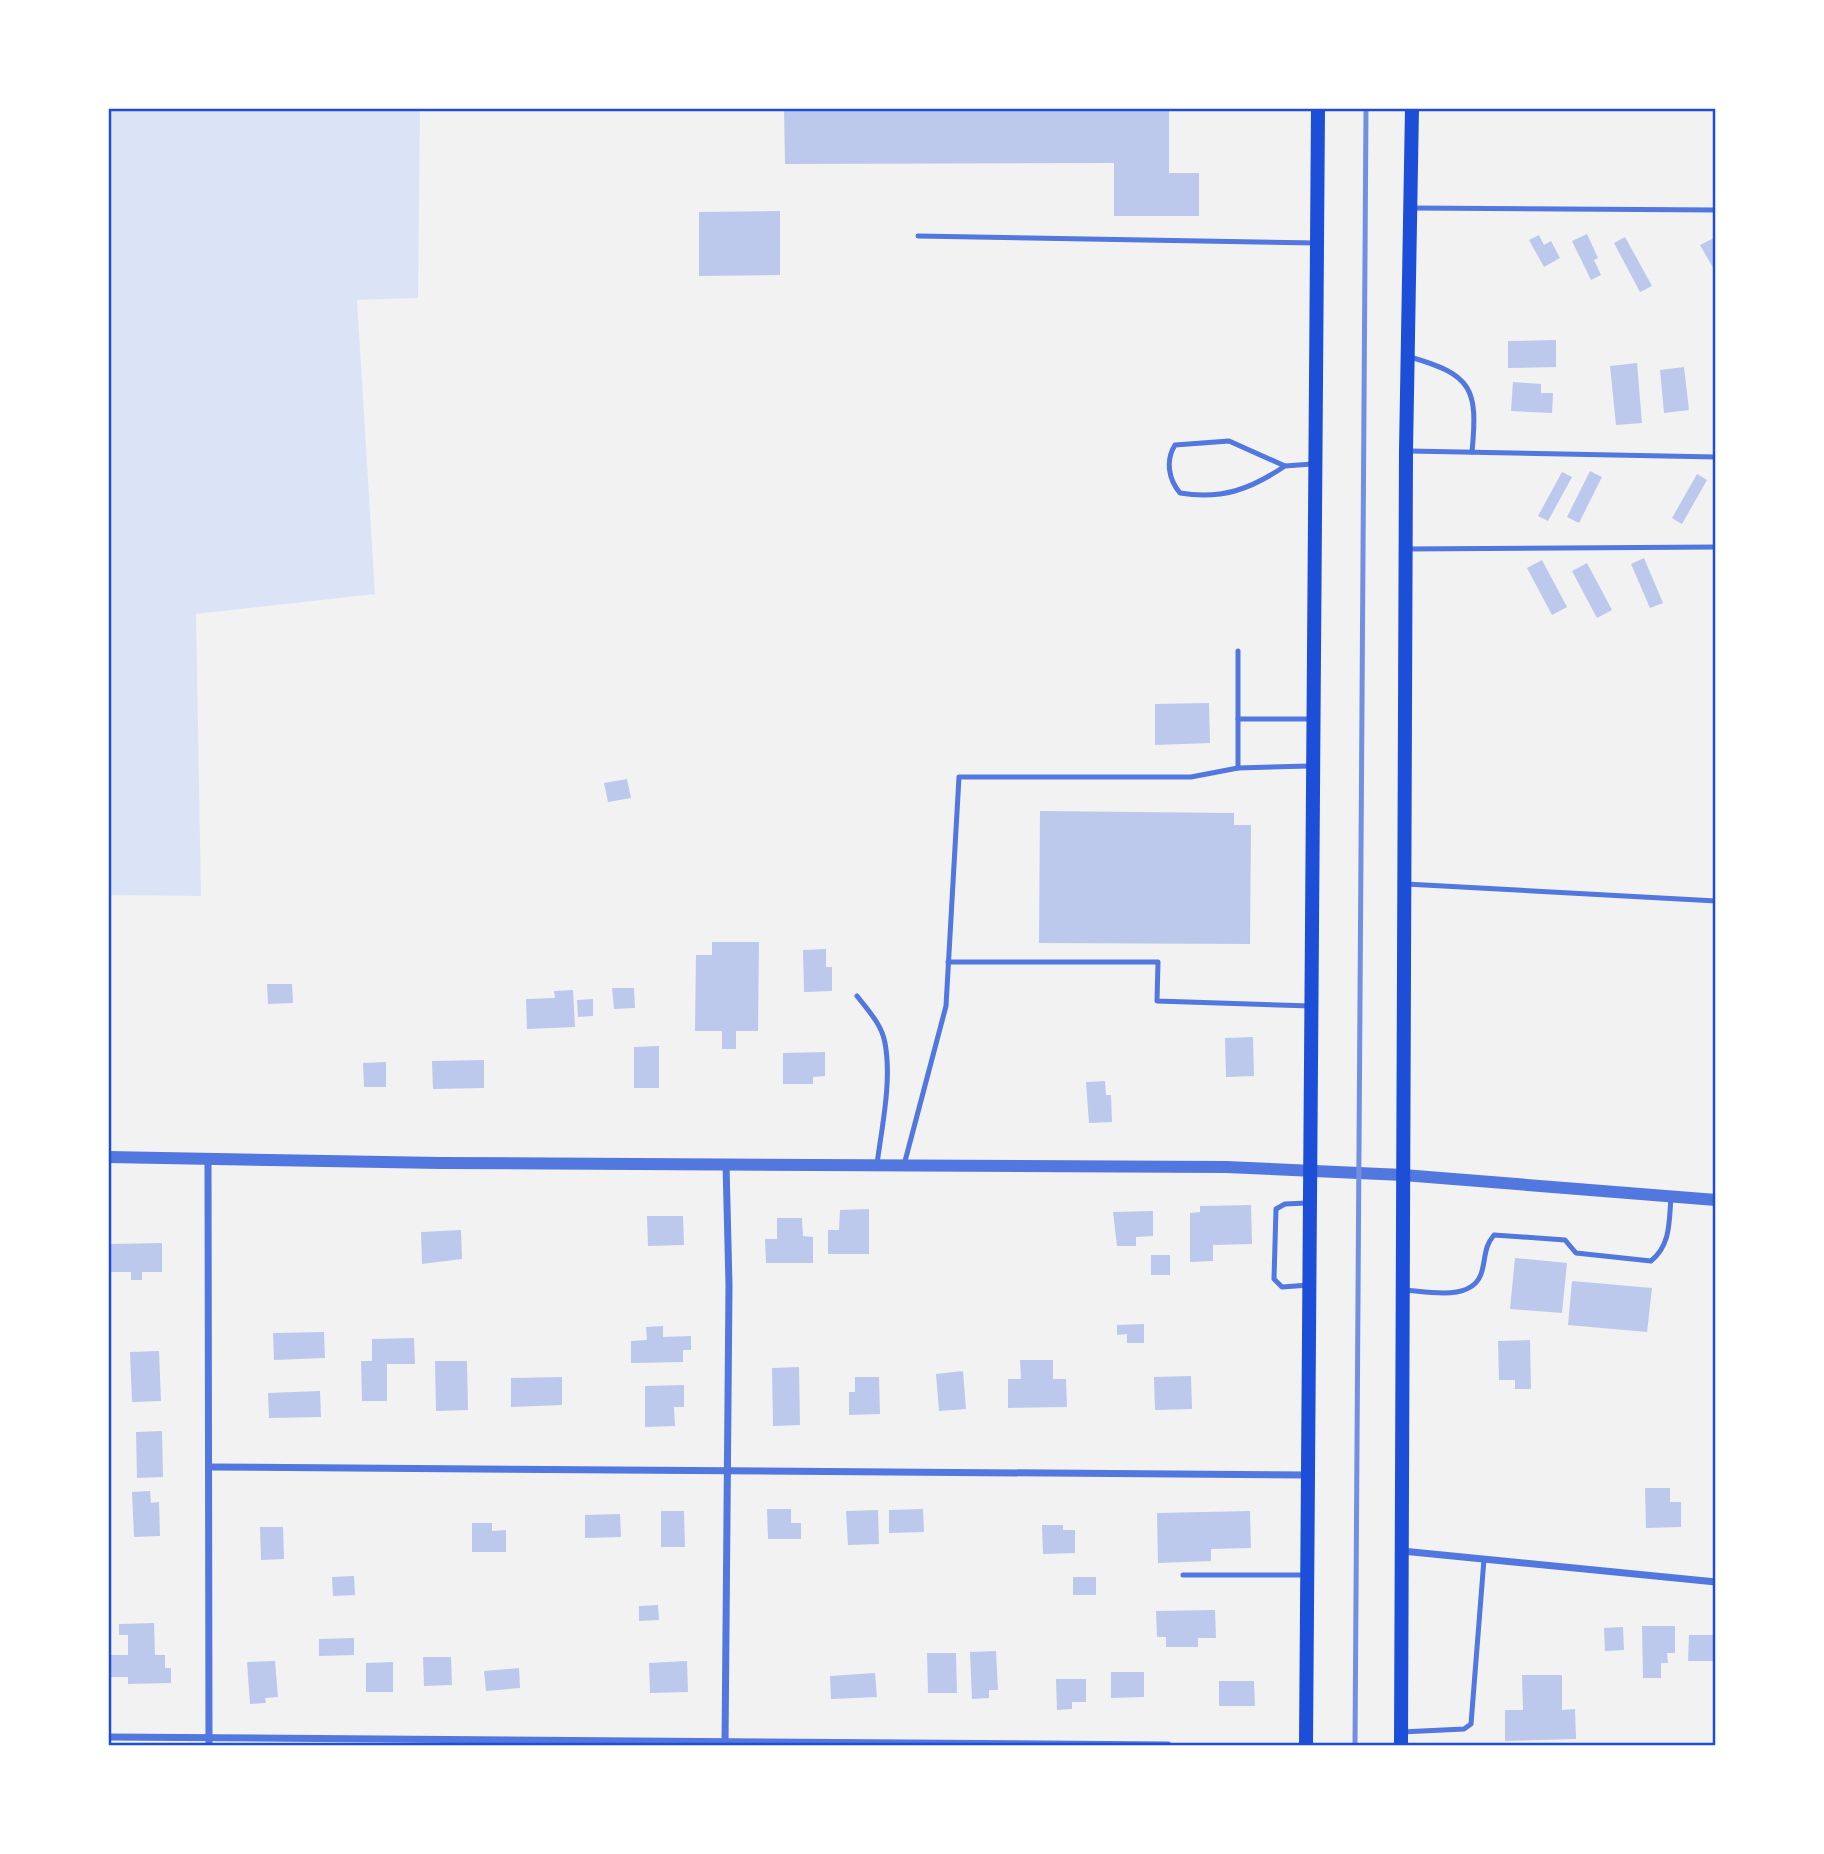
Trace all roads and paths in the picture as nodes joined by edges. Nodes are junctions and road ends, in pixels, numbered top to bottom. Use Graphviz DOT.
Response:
graph roads {
  1 [pos="1318,108"];
  2 [pos="1412,108"];
  3 [pos="1412,208"];
  4 [pos="1716,210"];
  5 [pos="918,236"];
  6 [pos="1317,243"];
  7 [pos="1408,357"];
  8 [pos="1406,451"];
  9 [pos="1472,452"];
  10 [pos="1716,457"];
  11 [pos="1315,464"];
  12 [pos="1285,466"];
  13 [pos="1716,547"];
  14 [pos="1406,549"];
  15 [pos="1238,651"];
  16 [pos="1238,719"];
  17 [pos="1314,719"];
  18 [pos="1313,765"];
  19 [pos="1238,768"];
  20 [pos="1406,884"];
  21 [pos="1716,901"];
  22 [pos="948,962"];
  23 [pos="857,996"];
  24 [pos="1311,1006"];
  25 [pos="108,1157"];
  26 [pos="208,1158"];
  27 [pos="726,1164"];
  28 [pos="877,1164"];
  29 [pos="904,1165"];
  30 [pos="1310,1170"];
  31 [pos="1403,1175"];
  32 [pos="1671,1196"];
  33 [pos="1716,1200"];
  34 [pos="1310,1203"];
  35 [pos="1310,1285"];
  36 [pos="1403,1290"];
  37 [pos="210,1467"];
  38 [pos="727,1470"];
  39 [pos="1308,1475"];
  40 [pos="1402,1551"];
  41 [pos="1484,1559"];
  42 [pos="1183,1575"];
  43 [pos="1308,1575"];
  44 [pos="1716,1582"];
  45 [pos="108,1737"];
  46 [pos="1401,1739"];
  47 [pos="209,1742"];
  48 [pos="725,1743"];
  49 [pos="1168,1745"];
  50 [pos="1306,1745"];
  1 -- 6 [label="main road"];
  2 -- 3 [label="main road"];
  3 -- 4 [label="lane"];
  3 -- 7 [label="main road"];
  5 -- 6 [label="lane"];
  6 -- 11 [label="main road"];
  7 -- 8 [label="main road"];
  7 -- 9 [label="lane"];
  8 -- 9 [label="lane"];
  8 -- 14 [label="main road"];
  9 -- 10 [label="lane"];
  11 -- 12 [label="lane"];
  11 -- 17 [label="main road"];
  12 -- 12 [label="lane"];
  13 -- 14 [label="lane"];
  14 -- 20 [label="main road"];
  15 -- 16 [label="lane"];
  16 -- 17 [label="lane"];
  16 -- 19 [label="lane"];
  17 -- 18 [label="main road"];
  18 -- 19 [label="lane"];
  18 -- 24 [label="main road"];
  19 -- 22 [label="lane"];
  20 -- 21 [label="lane"];
  20 -- 31 [label="main road"];
  22 -- 24 [label="lane"];
  22 -- 29 [label="lane"];
  23 -- 28 [label="lane"];
  24 -- 30 [label="main road"];
  25 -- 26 [label="street"];
  26 -- 27 [label="street"];
  26 -- 37 [label="street"];
  27 -- 28 [label="street"];
  27 -- 38 [label="street"];
  28 -- 29 [label="street"];
  29 -- 30 [label="street"];
  30 -- 31 [label="street"];
  30 -- 34 [label="main road"];
  31 -- 32 [label="street"];
  31 -- 36 [label="main road"];
  32 -- 33 [label="street"];
  32 -- 36 [label="lane"];
  34 -- 35 [label="main road"];
  34 -- 35 [label="lane"];
  35 -- 39 [label="main road"];
  36 -- 40 [label="main road"];
  37 -- 38 [label="street"];
  37 -- 47 [label="street"];
  38 -- 39 [label="street"];
  38 -- 48 [label="street"];
  39 -- 43 [label="main road"];
  40 -- 41 [label="street"];
  40 -- 46 [label="main road"];
  41 -- 44 [label="street"];
  41 -- 46 [label="lane"];
  42 -- 43 [label="lane"];
  43 -- 50 [label="main road"];
  45 -- 47 [label="street"];
  47 -- 48 [label="street"];
  48 -- 49 [label="street"];
}
